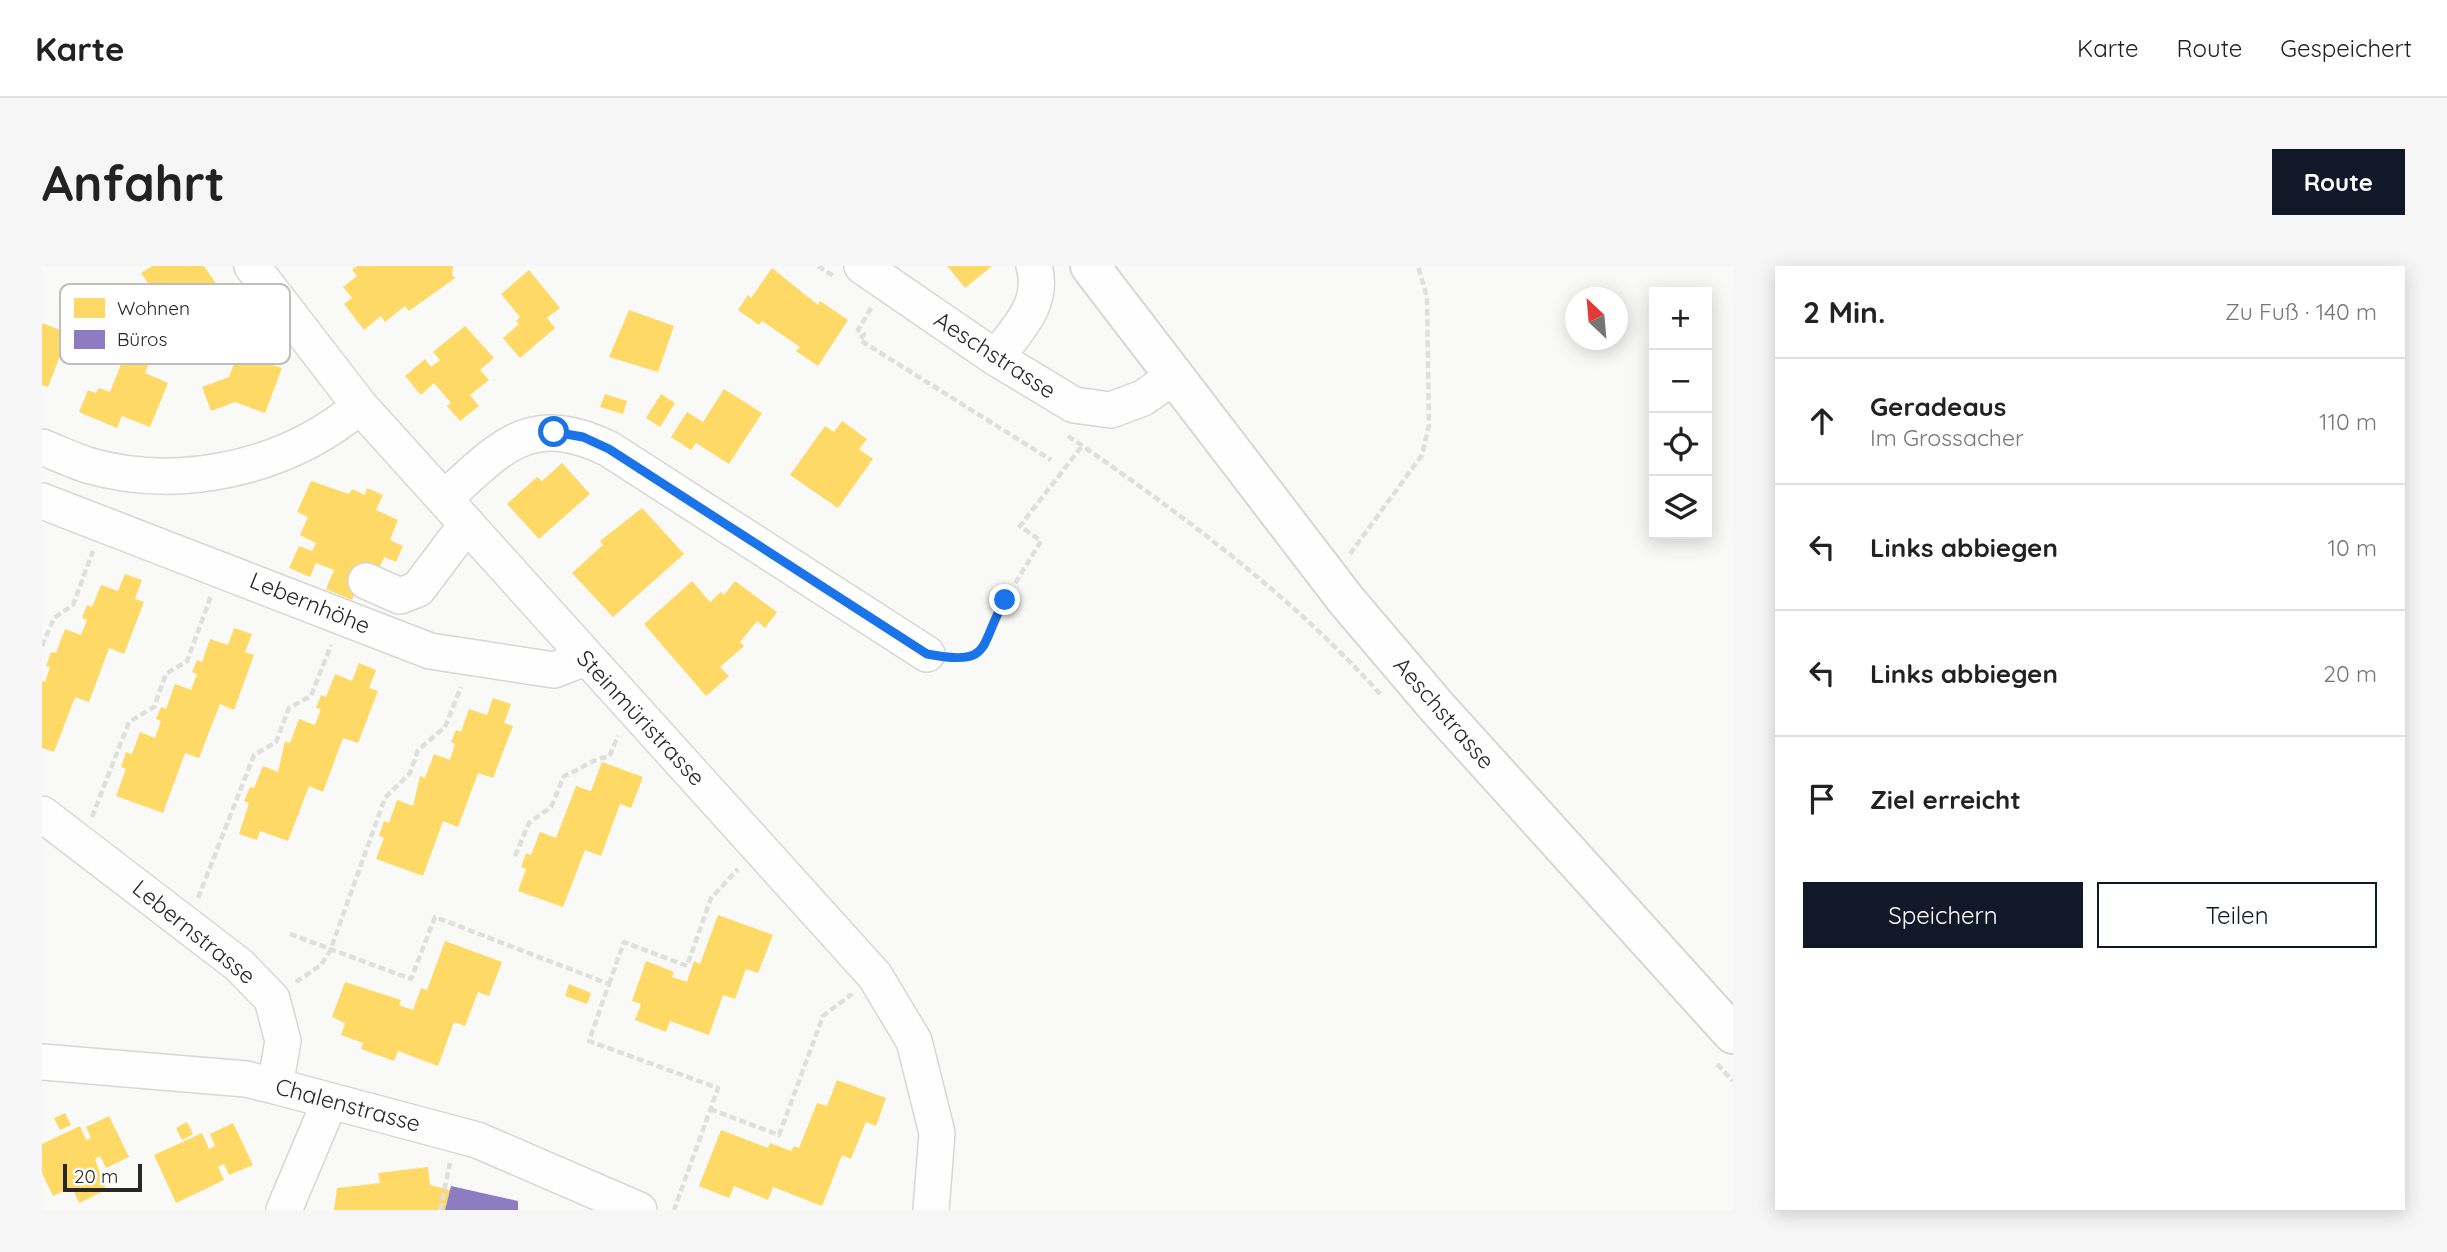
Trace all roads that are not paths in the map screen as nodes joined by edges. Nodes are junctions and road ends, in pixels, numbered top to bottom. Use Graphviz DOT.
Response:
graph roads {
  1 [pos="252,266"];
  2 [pos="1034,266"];
  3 [pos="1090,266"];
  4 [pos="854,281"];
  5 [pos="266,284"];
  6 [pos="290,315"];
  7 [pos="996,358"];
  8 [pos="1172,377"];
  9 [pos="360,406"];
  10 [pos="42,447"];
  11 [pos="42,501"];
  12 [pos="455,512"];
  13 [pos="366,581"];
  14 [pos="927,654"];
  15 [pos="585,658"];
  16 [pos="42,814"];
  17 [pos="1733,1034"];
  18 [pos="42,1062"];
  19 [pos="275,1086"];
  20 [pos="330,1101"];
  21 [pos="284,1210"];
  22 [pos="639,1210"];
  23 [pos="931,1210"];
  1 -- 5 [label="street, Steinmüristrasse"];
  2 -- 7 [label="street"];
  3 -- 8 [label="main road, Aeschstrasse"];
  4 -- 7 [label="street, Aeschstrasse"];
  6 -- 9 [label="street, Steinmüristrasse"];
  7 -- 8 [label="street, Aeschstrasse"];
  8 -- 17 [label="main road, Aeschstrasse"];
  9 -- 10 [label="street"];
  9 -- 12 [label="street, Steinmüristrasse"];
  11 -- 15 [label="street, Lebernhöhe"];
  12 -- 13 [label="street"];
  12 -- 14 [label="street"];
  12 -- 15 [label="street, Steinmüristrasse"];
  15 -- 23 [label="street, Steinmüristrasse"];
  16 -- 19 [label="street, Lebernstrasse"];
  18 -- 19 [label="street, Chalenstrasse"];
  19 -- 20 [label="street, Chalenstrasse"];
  20 -- 21 [label="street"];
  20 -- 22 [label="street, Chalenstrasse"];
}
